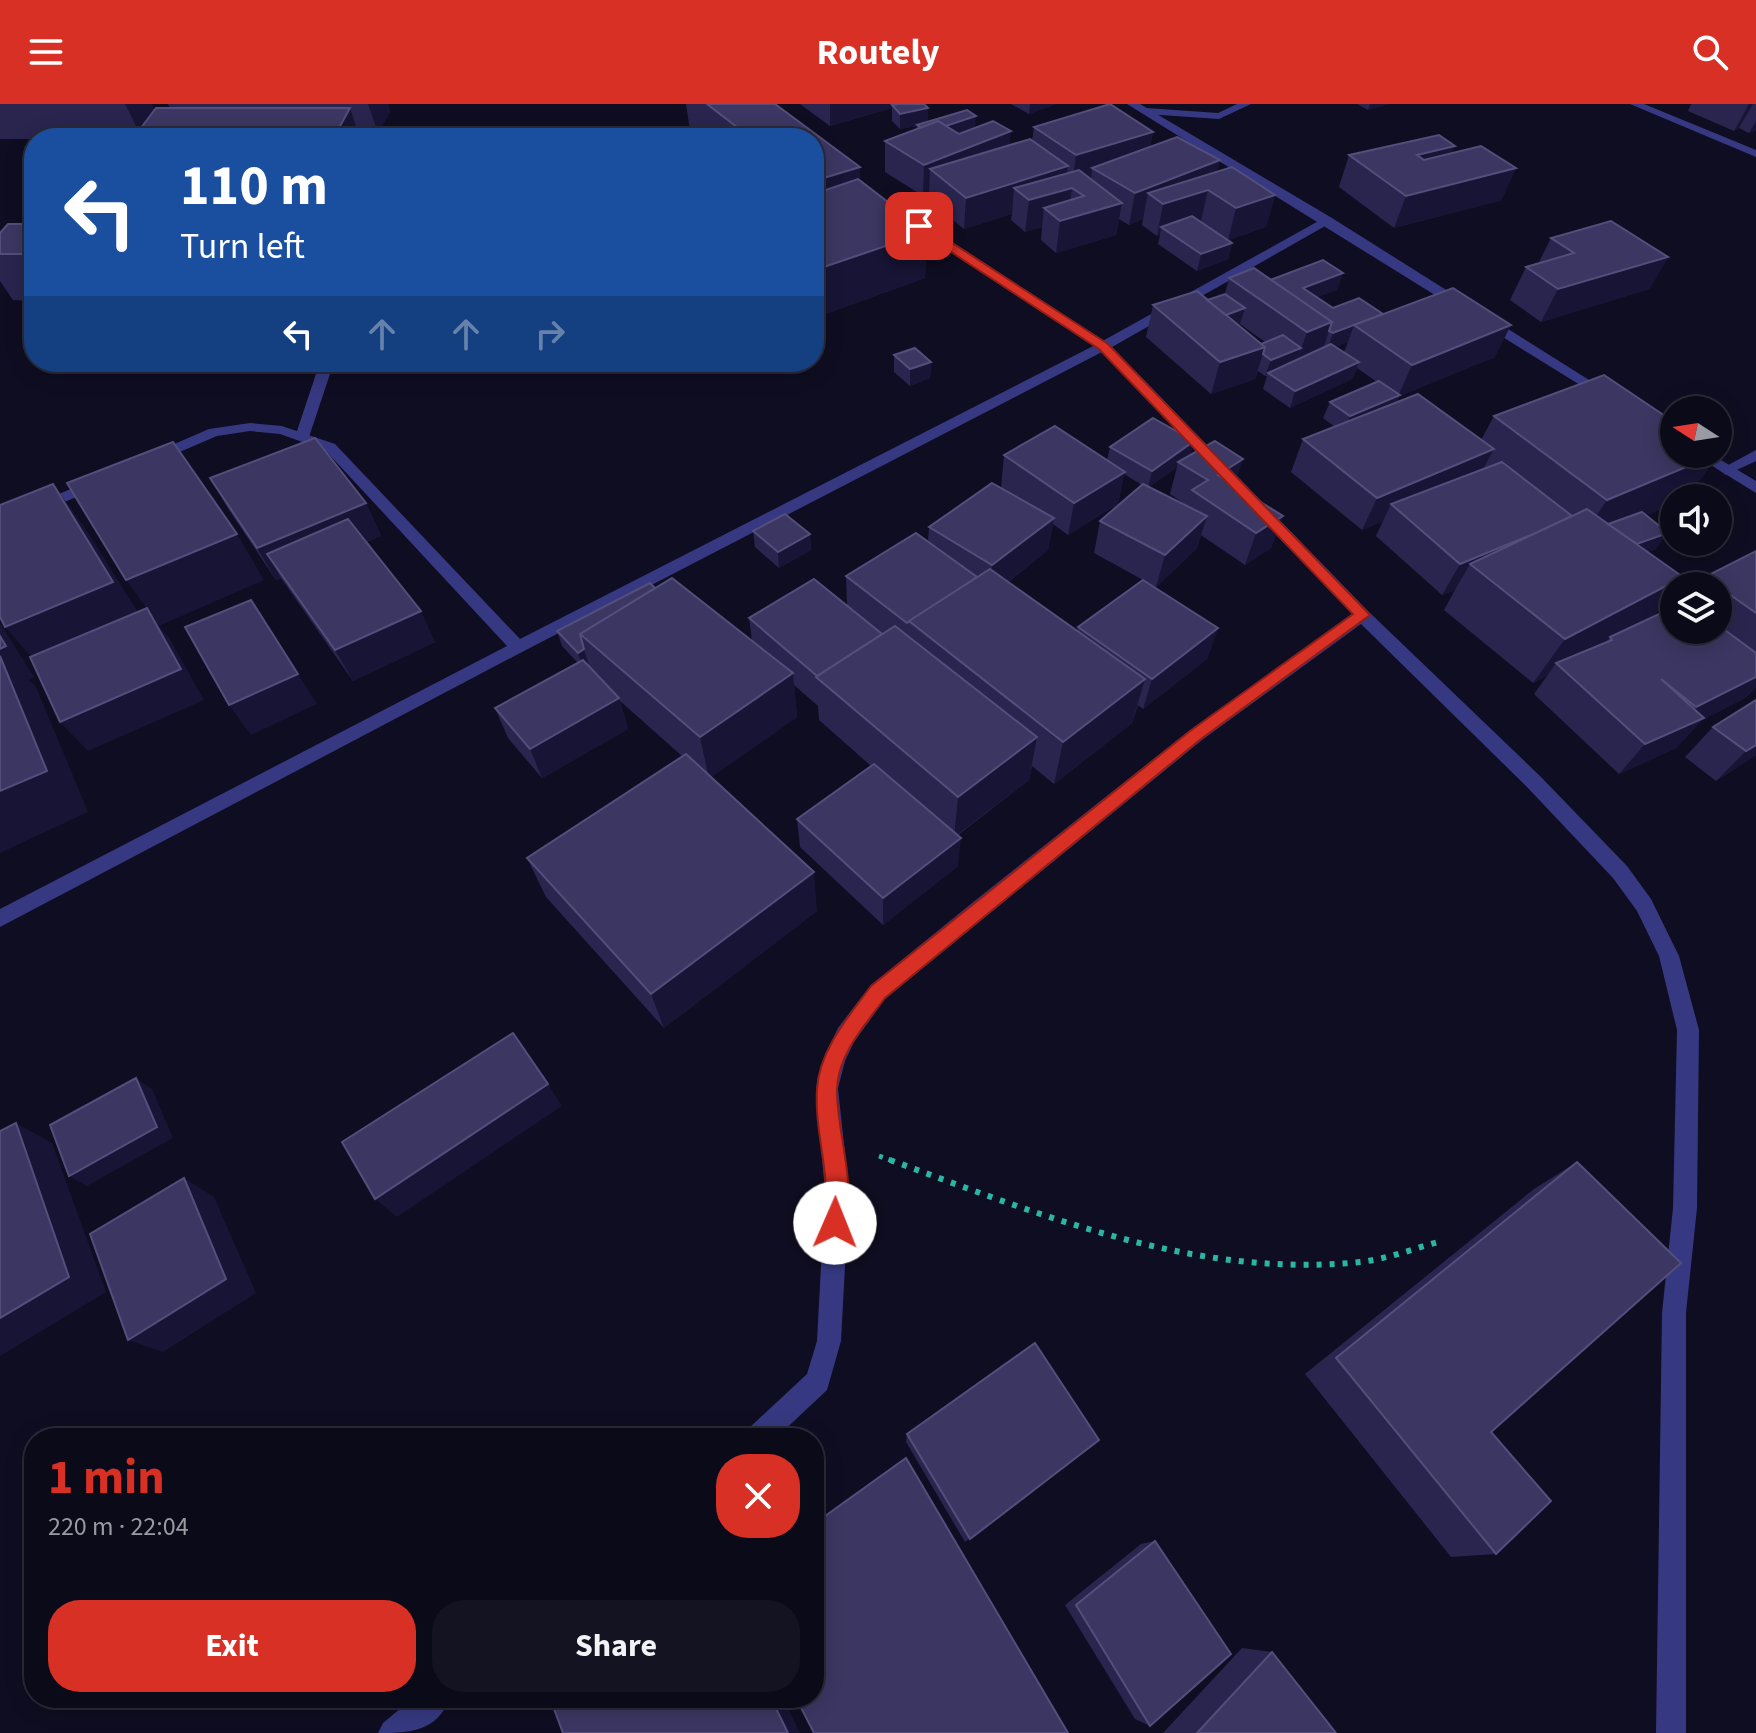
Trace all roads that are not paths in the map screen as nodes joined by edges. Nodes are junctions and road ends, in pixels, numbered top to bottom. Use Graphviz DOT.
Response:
graph roads {
  1 [pos="1132,104"];
  2 [pos="1246,104"];
  3 [pos="1635,104"];
  4 [pos="1146,111"];
  5 [pos="1756,154"];
  6 [pos="893,209"];
  7 [pos="1328,221"];
  8 [pos="1104,346"];
  9 [pos="324,372"];
  10 [pos="1621,404"];
  11 [pos="302,437"];
  12 [pos="1756,455"];
  13 [pos="143,463"];
  14 [pos="1723,468"];
  15 [pos="1726,470"];
  16 [pos="114,476"];
  17 [pos="1756,488"];
  18 [pos="0,525"];
  19 [pos="1362,615"];
  20 [pos="518,647"];
  21 [pos="0,919"];
  22 [pos="768,1428"];
  23 [pos="424,1708"];
  24 [pos="393,1733"];
  25 [pos="1671,1733"];
  1 -- 4 [label="street"];
  2 -- 4 [label="street"];
  3 -- 5 [label="street"];
  4 -- 7 [label="street"];
  6 -- 8 [label="street"];
  7 -- 8 [label="street"];
  7 -- 10 [label="street"];
  8 -- 19 [label="street"];
  8 -- 20 [label="street"];
  9 -- 11 [label="street"];
  11 -- 13 [label="street"];
  11 -- 20 [label="street"];
  12 -- 15 [label="street"];
  14 -- 15 [label="street"];
  15 -- 17 [label="street"];
  16 -- 18 [label="street"];
  19 -- 22 [label="street"];
  19 -- 25 [label="street"];
  20 -- 21 [label="street"];
  23 -- 24 [label="street"];
}
